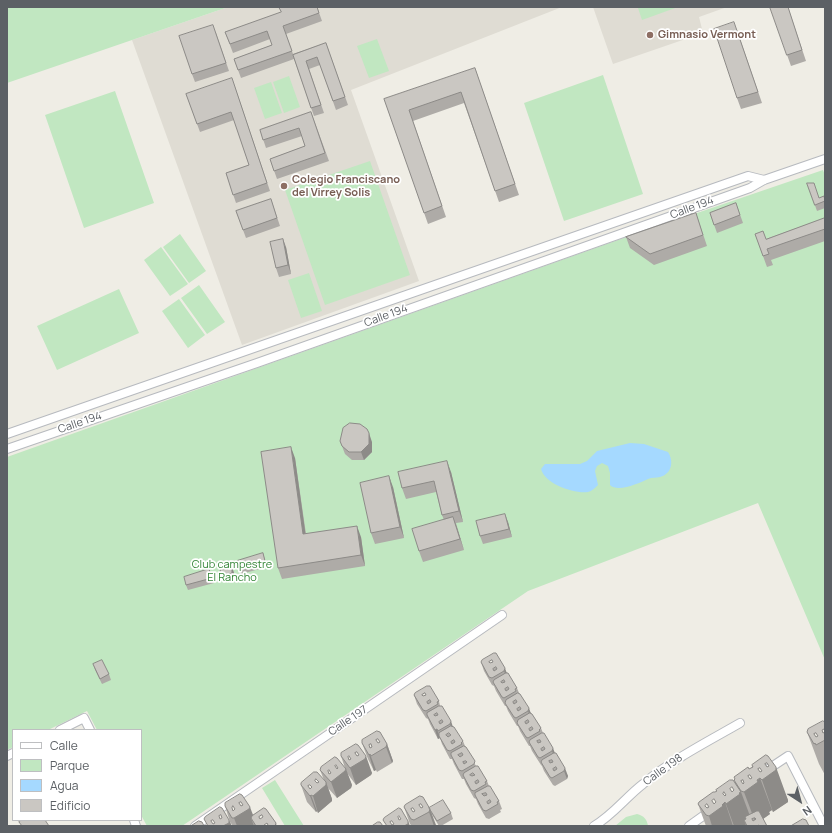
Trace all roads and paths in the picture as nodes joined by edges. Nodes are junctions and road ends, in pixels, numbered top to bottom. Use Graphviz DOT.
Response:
graph roads {
  1 [pos="825,159"];
  2 [pos="764,180"];
  3 [pos="7,434"];
  4 [pos="7,449"];
  5 [pos="502,615"];
  6 [pos="740,722"];
  7 [pos="62,729"];
  8 [pos="90,729"];
  9 [pos="761,775"];
  10 [pos="719,805"];
  11 [pos="195,826"];
  12 [pos="594,826"];
  13 [pos="689,826"];
  14 [pos="824,826"];
  1 -- 2 [label="street, Calle 194"];
  2 -- 3 [label="street, Calle 194"];
  2 -- 4 [label="street, Calle 194"];
  5 -- 11 [label="street, Calle 197"];
  6 -- 12 [label="street, Calle 198"];
  7 -- 8 [label="street"];
  9 -- 14 [label="street"];
  10 -- 13 [label="street"];
}
